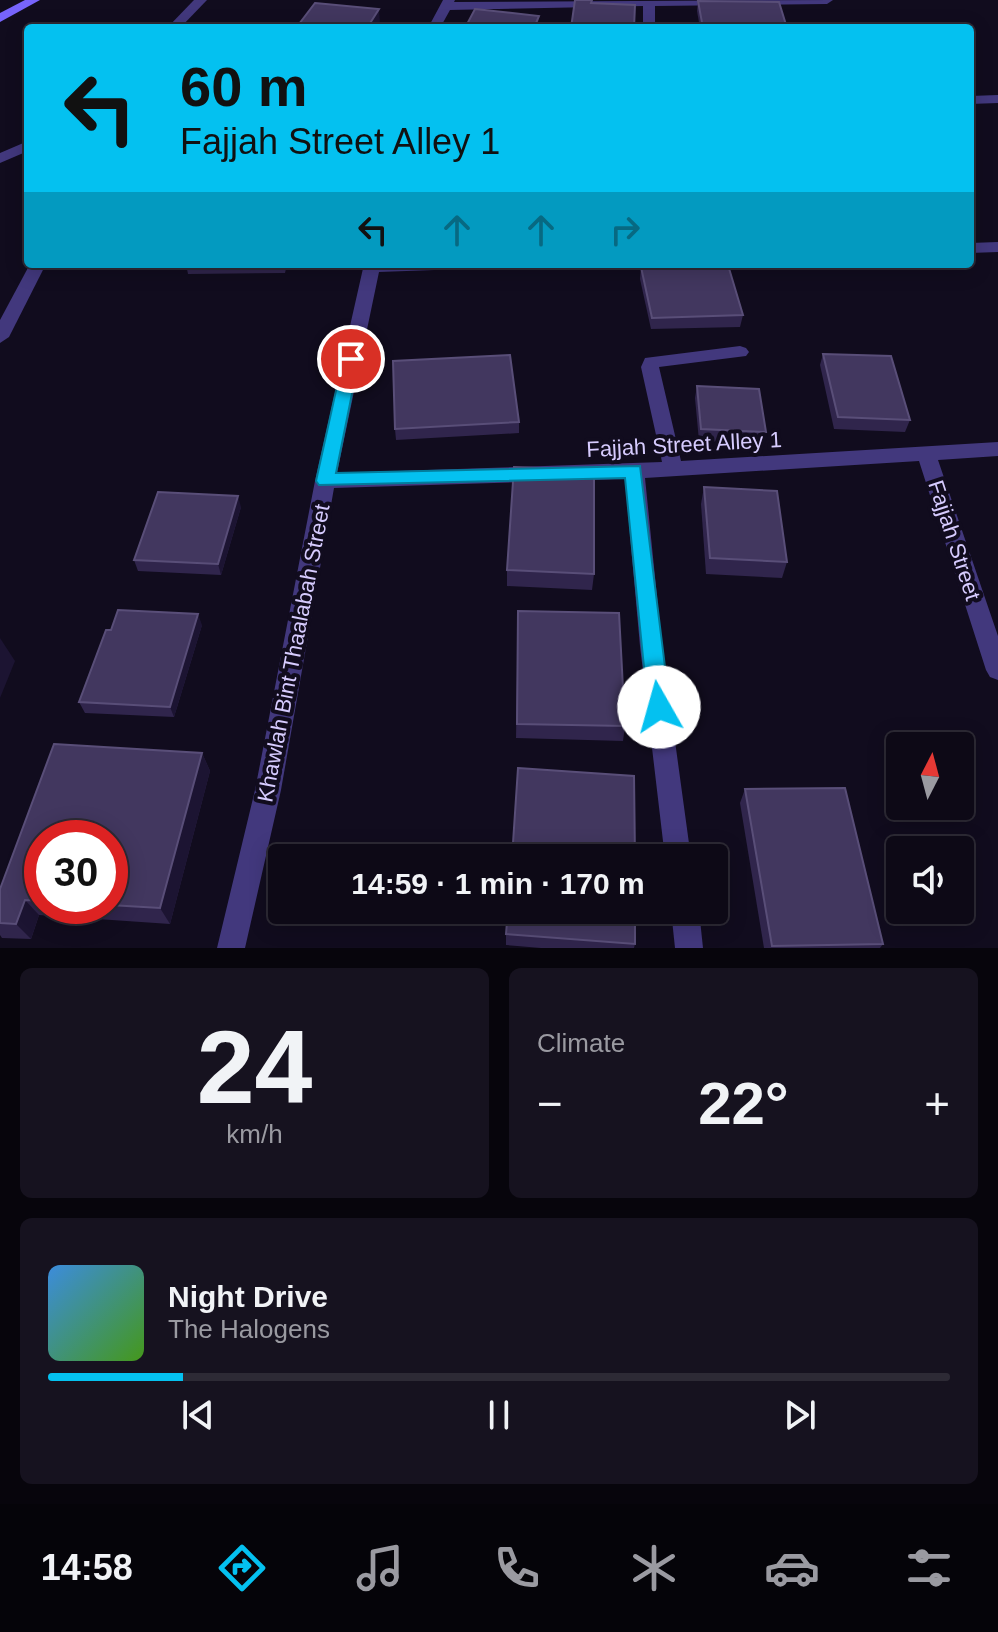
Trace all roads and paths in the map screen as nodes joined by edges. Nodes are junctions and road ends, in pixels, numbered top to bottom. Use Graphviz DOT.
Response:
graph roads {
  1 [pos="12,0"];
  2 [pos="34,0"];
  3 [pos="201,0"];
  4 [pos="827,0"];
  5 [pos="448,3"];
  6 [pos="649,5"];
  7 [pos="0,6"];
  8 [pos="0,18"];
  9 [pos="177,24"];
  10 [pos="436,24"];
  11 [pos="649,24"];
  12 [pos="998,99"];
  13 [pos="974,100"];
  14 [pos="24,147"];
  15 [pos="0,159"];
  16 [pos="998,247"];
  17 [pos="974,248"];
  18 [pos="36,268"];
  19 [pos="371,268"];
  20 [pos="0,337"];
  21 [pos="740,352"];
  22 [pos="998,449"];
  23 [pos="927,456"];
  24 [pos="673,469"];
  25 [pos="634,471"];
  26 [pos="325,481"];
  27 [pos="998,670"];
  28 [pos="676,844"];
  29 [pos="686,924"];
  30 [pos="231,948"];
  31 [pos="689,948"];
  1 -- 7 [label="main road"];
  2 -- 8 [label="main road"];
  3 -- 9 [label="street"];
  4 -- 6 [label="street"];
  5 -- 6 [label="street"];
  5 -- 10 [label="street"];
  6 -- 11 [label="street"];
  12 -- 13 [label="street"];
  14 -- 15 [label="street"];
  16 -- 17 [label="street"];
  18 -- 20 [label="street"];
  19 -- 26 [label="street, Khawlah Bint Thaalabah Street"];
  21 -- 24 [label="street"];
  22 -- 23 [label="street, Fajjah Street Alley 1"];
  23 -- 24 [label="street, Fajjah Street Alley 1"];
  23 -- 27 [label="street, Fajjah Street"];
  24 -- 25 [label="street, Fajjah Street Alley 1"];
  25 -- 26 [label="street, Fajjah Street Alley 1"];
  25 -- 28 [label="street"];
  26 -- 30 [label="street, Khawlah Bint Thaalabah Street"];
  29 -- 31 [label="street"];
}
